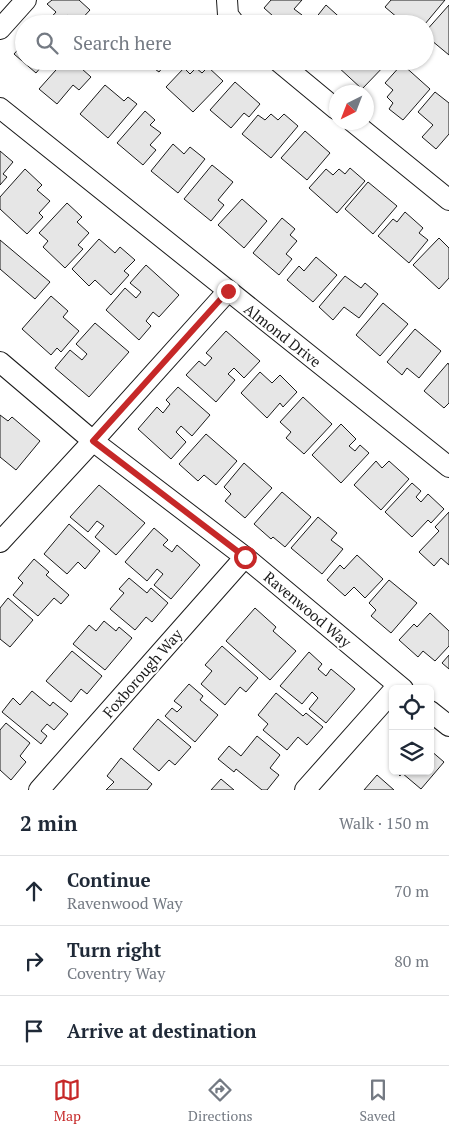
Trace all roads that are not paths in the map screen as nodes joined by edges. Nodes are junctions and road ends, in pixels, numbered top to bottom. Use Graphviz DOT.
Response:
graph roads {
  1 [pos="26,0"];
  2 [pos="227,1"];
  3 [pos="228,15"];
  4 [pos="0,29"];
  5 [pos="289,70"];
  6 [pos="329,103"];
  7 [pos="0,108"];
  8 [pos="363,130"];
  9 [pos="449,200"];
  10 [pos="228,291"];
  11 [pos="0,362"];
  12 [pos="93,441"];
  13 [pos="449,467"];
  14 [pos="0,542"];
  15 [pos="245,557"];
  16 [pos="394,685"];
  17 [pos="389,697"];
  18 [pos="434,714"];
  19 [pos="449,726"];
  20 [pos="39,790"];
  21 [pos="305,790"];
  1 -- 4 [label="street"];
  2 -- 3 [label="street"];
  5 -- 6 [label="street"];
  7 -- 10 [label="street, Almond Drive"];
  8 -- 9 [label="street"];
  10 -- 12 [label="street"];
  10 -- 13 [label="street, Almond Drive"];
  11 -- 12 [label="street, Ravenwood Way"];
  12 -- 14 [label="street"];
  12 -- 15 [label="street, Ravenwood Way"];
  15 -- 16 [label="street, Ravenwood Way"];
  15 -- 20 [label="street, Foxborough Way"];
  17 -- 21 [label="street"];
  18 -- 19 [label="street"];
}
